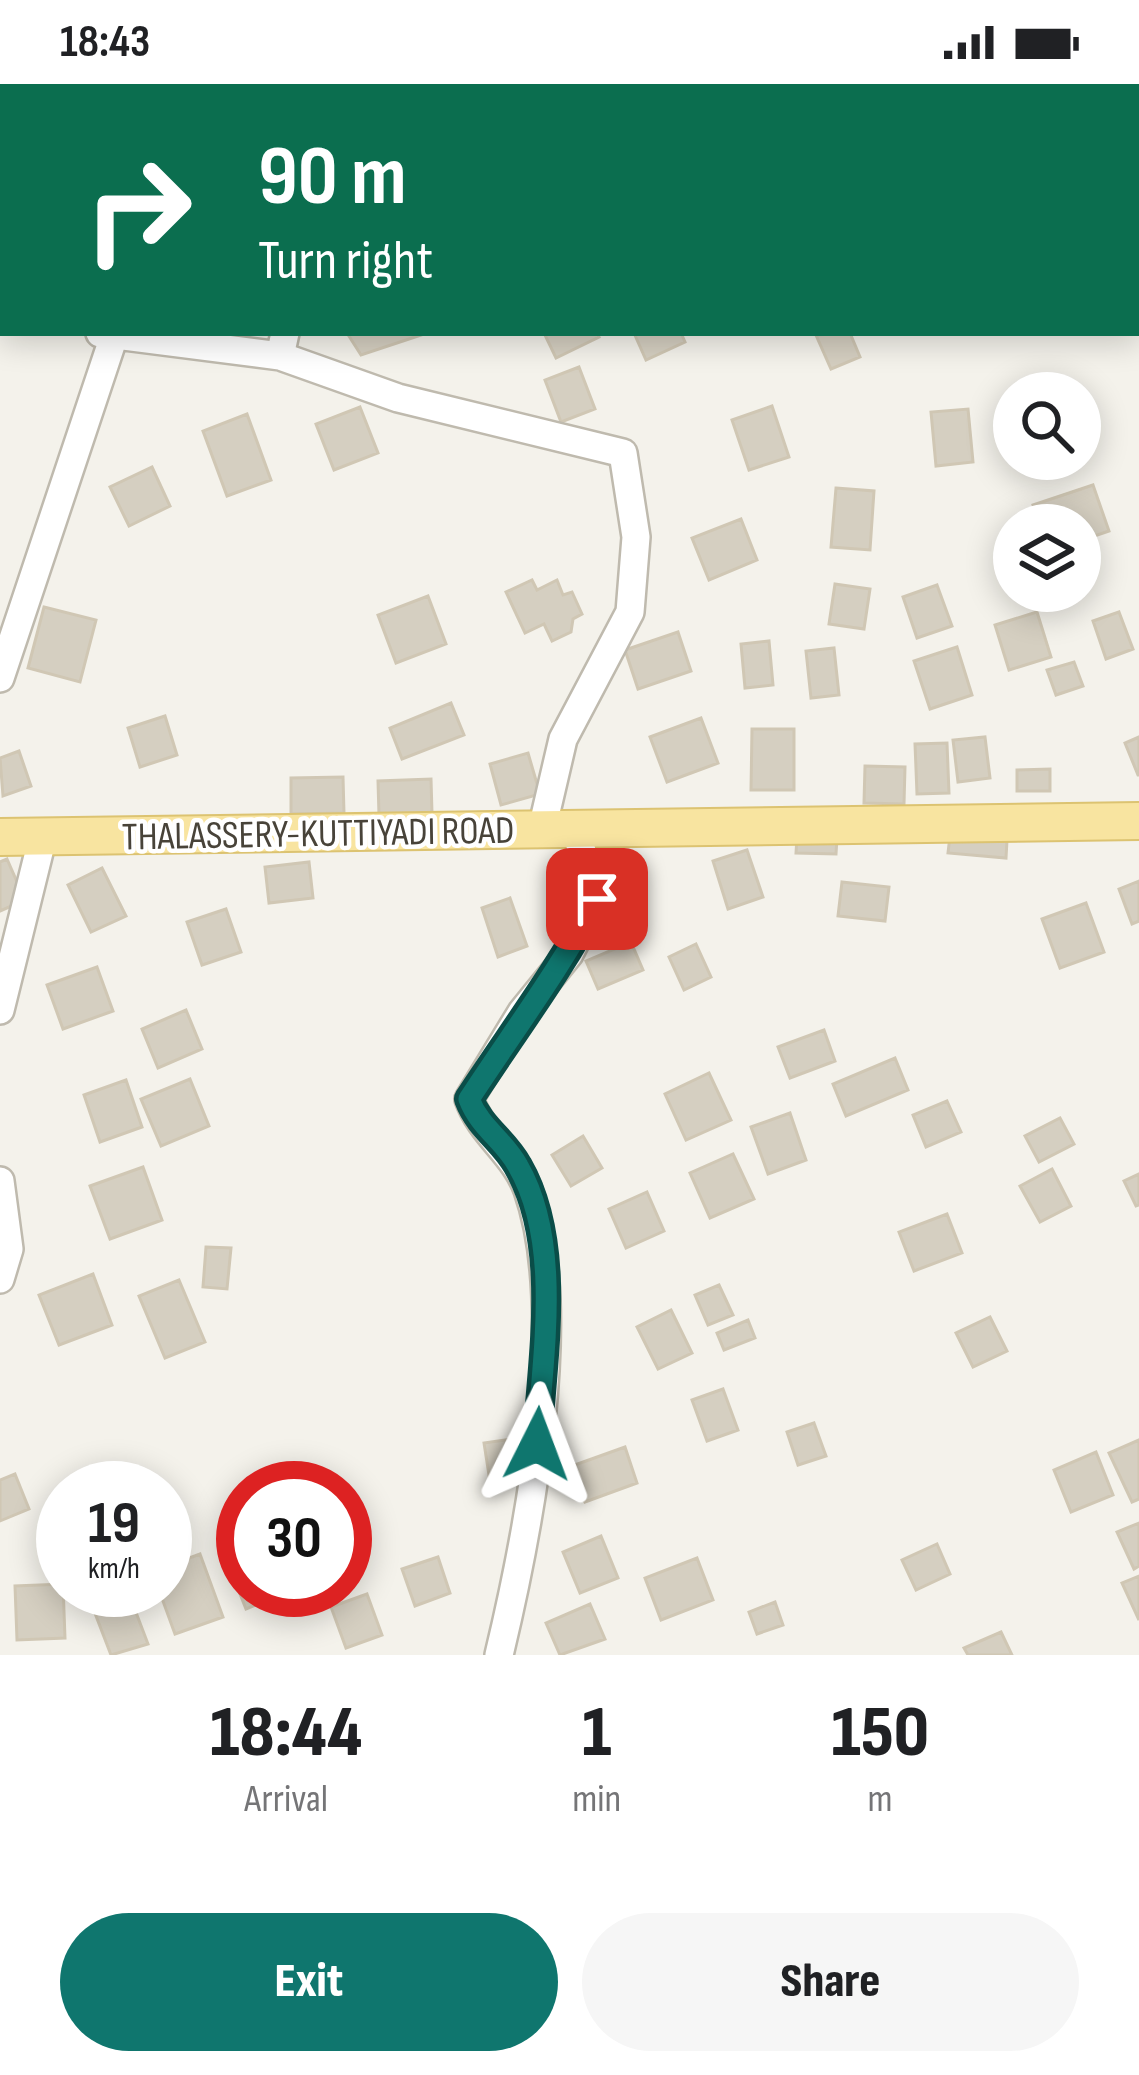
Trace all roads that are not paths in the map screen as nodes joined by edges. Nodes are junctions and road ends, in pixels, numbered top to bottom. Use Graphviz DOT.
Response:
graph roads {
  1 [pos="105,336"];
  2 [pos="138,336"];
  3 [pos="282,345"];
  4 [pos="0,678"];
  5 [pos="1139,821"];
  6 [pos="558,829"];
  7 [pos="43,836"];
  8 [pos="0,837"];
  9 [pos="0,1010"];
  10 [pos="0,1181"];
  11 [pos="0,1280"];
  12 [pos="499,1655"];
  1 -- 4 [label="street"];
  2 -- 3 [label="street"];
  3 -- 6 [label="street"];
  5 -- 6 [label="main road, THALASSERY-KUTTIYADI ROAD"];
  6 -- 7 [label="main road, THALASSERY-KUTTIYADI ROAD"];
  6 -- 12 [label="street"];
  7 -- 8 [label="main road, THALASSERY-KUTTIYADI ROAD"];
  7 -- 9 [label="street"];
  10 -- 11 [label="street"];
}
